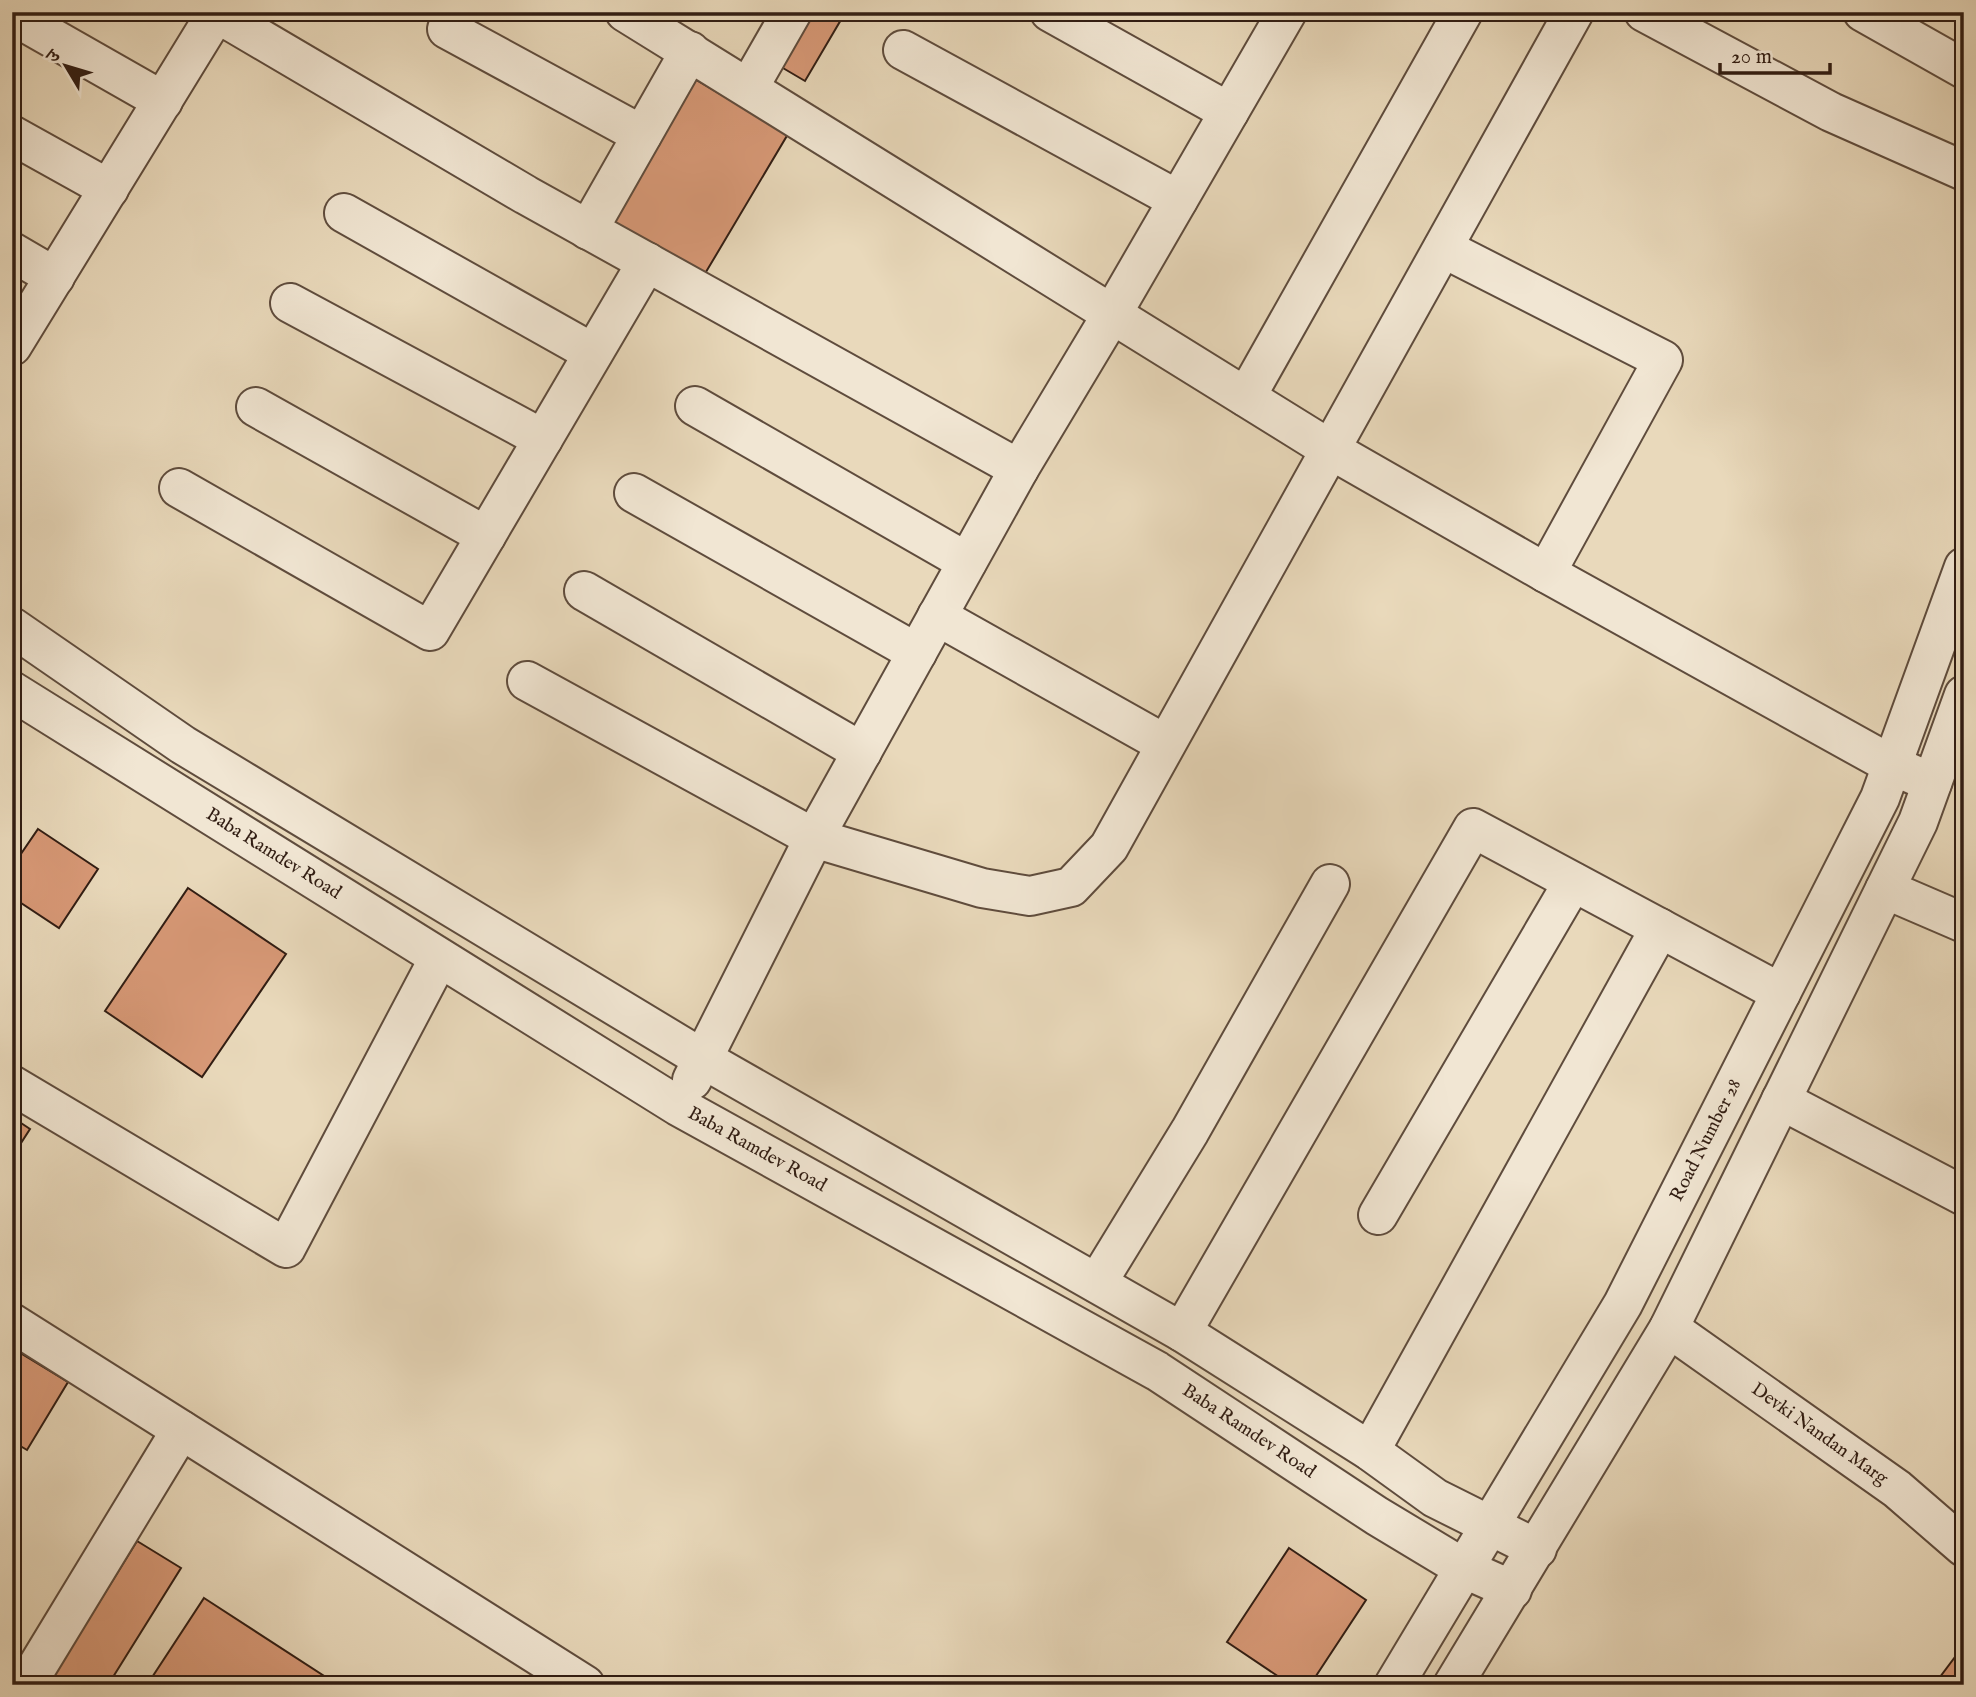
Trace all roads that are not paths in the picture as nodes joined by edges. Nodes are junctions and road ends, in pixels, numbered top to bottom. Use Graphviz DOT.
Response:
graph roads {
  1 [pos="216,12"];
  2 [pos="625,12"];
  3 [pos="792,12"];
  4 [pos="1050,12"];
  5 [pos="1463,12"];
  6 [pos="1574,12"];
  7 [pos="1644,12"];
  8 [pos="1863,12"];
  9 [pos="12,15"];
  10 [pos="1279,15"];
  11 [pos="447,29"];
  12 [pos="903,50"];
  13 [pos="690,51"];
  14 [pos="1964,69"];
  15 [pos="749,87"];
  16 [pos="163,101"];
  17 [pos="1229,112"];
  18 [pos="12,135"];
  19 [pos="642,135"];
  20 [pos="1964,171"];
  21 [pos="109,189"];
  22 [pos="1178,200"];
  23 [pos="344,213"];
  24 [pos="588,230"];
  25 [pos="1443,248"];
  26 [pos="12,251"];
  27 [pos="647,262"];
  28 [pos="55,277"];
  29 [pos="290,303"];
  30 [pos="1112,314"];
  31 [pos="12,346"];
  32 [pos="593,353"];
  33 [pos="1246,397"];
  34 [pos="695,406"];
  35 [pos="256,407"];
  36 [pos="543,439"];
  37 [pos="1331,450"];
  38 [pos="1019,469"];
  39 [pos="179,488"];
  40 [pos="634,493"];
  41 [pos="486,536"];
  42 [pos="967,562"];
  43 [pos="1964,567"];
  44 [pos="1546,573"];
  45 [pos="584,591"];
  46 [pos="937,616"];
  47 [pos="12,627"];
  48 [pos="917,653"];
  49 [pos="527,681"];
  50 [pos="12,691"];
  51 [pos="1964,695"];
  52 [pos="1165,744"];
  53 [pos="862,751"];
  54 [pos="1892,765"];
  55 [pos="1932,783"];
  56 [pos="814,838"];
  57 [pos="1573,882"];
  58 [pos="1331,884"];
  59 [pos="1885,889"];
  60 [pos="1964,923"];
  61 [pos="1660,928"];
  62 [pos="439,958"];
  63 [pos="1781,993"];
  64 [pos="703,1059"];
  65 [pos="12,1085"];
  66 [pos="1781,1100"];
  67 [pos="678,1106"];
  68 [pos="1964,1196"];
  69 [pos="1378,1215"];
  70 [pos="1097,1283"];
  71 [pos="12,1323"];
  72 [pos="1669,1328"];
  73 [pos="1182,1332"];
  74 [pos="181,1430"];
  75 [pos="1370,1451"];
  76 [pos="1490,1527"];
  77 [pos="1964,1547"];
  78 [pos="1537,1549"];
  79 [pos="1465,1569"];
  80 [pos="1512,1590"];
  81 [pos="26,1685"];
  82 [pos="585,1685"];
  83 [pos="1394,1685"];
  84 [pos="1453,1685"];
  1 -- 16 [label="street"];
  1 -- 24 [label="street"];
  2 -- 13 [label="street"];
  3 -- 15 [label="street"];
  4 -- 17 [label="street"];
  5 -- 33 [label="street"];
  6 -- 25 [label="street"];
  7 -- 20 [label="street"];
  8 -- 14 [label="street"];
  9 -- 16 [label="street"];
  10 -- 17 [label="street"];
  11 -- 19 [label="street"];
  12 -- 22 [label="street"];
  13 -- 15 [label="street"];
  13 -- 19 [label="street"];
  15 -- 30 [label="street"];
  16 -- 21 [label="street"];
  17 -- 22 [label="street"];
  18 -- 21 [label="street"];
  19 -- 24 [label="street"];
  21 -- 28 [label="street"];
  22 -- 30 [label="street"];
  23 -- 32 [label="street"];
  24 -- 27 [label="street"];
  25 -- 37 [label="street"];
  25 -- 44 [label="street"];
  26 -- 28 [label="street"];
  27 -- 32 [label="street"];
  27 -- 38 [label="street"];
  28 -- 31 [label="street"];
  29 -- 36 [label="street"];
  30 -- 33 [label="street"];
  30 -- 38 [label="street"];
  32 -- 36 [label="street"];
  33 -- 37 [label="street"];
  34 -- 42 [label="street"];
  35 -- 41 [label="street"];
  36 -- 41 [label="street"];
  37 -- 44 [label="street"];
  37 -- 52 [label="street"];
  38 -- 42 [label="street"];
  39 -- 41 [label="street"];
  40 -- 48 [label="street"];
  42 -- 46 [label="street"];
  43 -- 54 [label="street, Road Number 28"];
  44 -- 54 [label="street"];
  45 -- 53 [label="street"];
  46 -- 48 [label="street"];
  46 -- 52 [label="street"];
  47 -- 64 [label="street"];
  48 -- 53 [label="street"];
  49 -- 56 [label="street"];
  50 -- 62 [label="street, Baba Ramdev Road"];
  51 -- 55 [label="street"];
  52 -- 56 [label="street"];
  53 -- 56 [label="street"];
  54 -- 55 [label="street"];
  54 -- 63 [label="street, Road Number 28"];
  55 -- 59 [label="street"];
  56 -- 64 [label="street"];
  57 -- 61 [label="street"];
  57 -- 69 [label="street"];
  57 -- 73 [label="street"];
  58 -- 70 [label="street"];
  59 -- 60 [label="street"];
  59 -- 66 [label="street"];
  61 -- 63 [label="street"];
  61 -- 75 [label="street"];
  62 -- 65 [label="street"];
  62 -- 67 [label="street, Baba Ramdev Road"];
  63 -- 76 [label="street, Road Number 28"];
  64 -- 67 [label="street"];
  64 -- 70 [label="street"];
  66 -- 68 [label="street"];
  66 -- 72 [label="street"];
  67 -- 79 [label="street, Baba Ramdev Road"];
  70 -- 73 [label="street"];
  71 -- 74 [label="street"];
  72 -- 77 [label="street, Devki Nandan Marg"];
  72 -- 78 [label="street"];
  73 -- 75 [label="street"];
  74 -- 81 [label="street"];
  74 -- 82 [label="street"];
  75 -- 76 [label="street"];
  76 -- 78 [label="street"];
  76 -- 79 [label="street, Road Number 28"];
  78 -- 80 [label="street"];
  79 -- 80 [label="street, Baba Ramdev Road"];
  79 -- 83 [label="street, Road Number 28"];
  80 -- 84 [label="street"];
}
